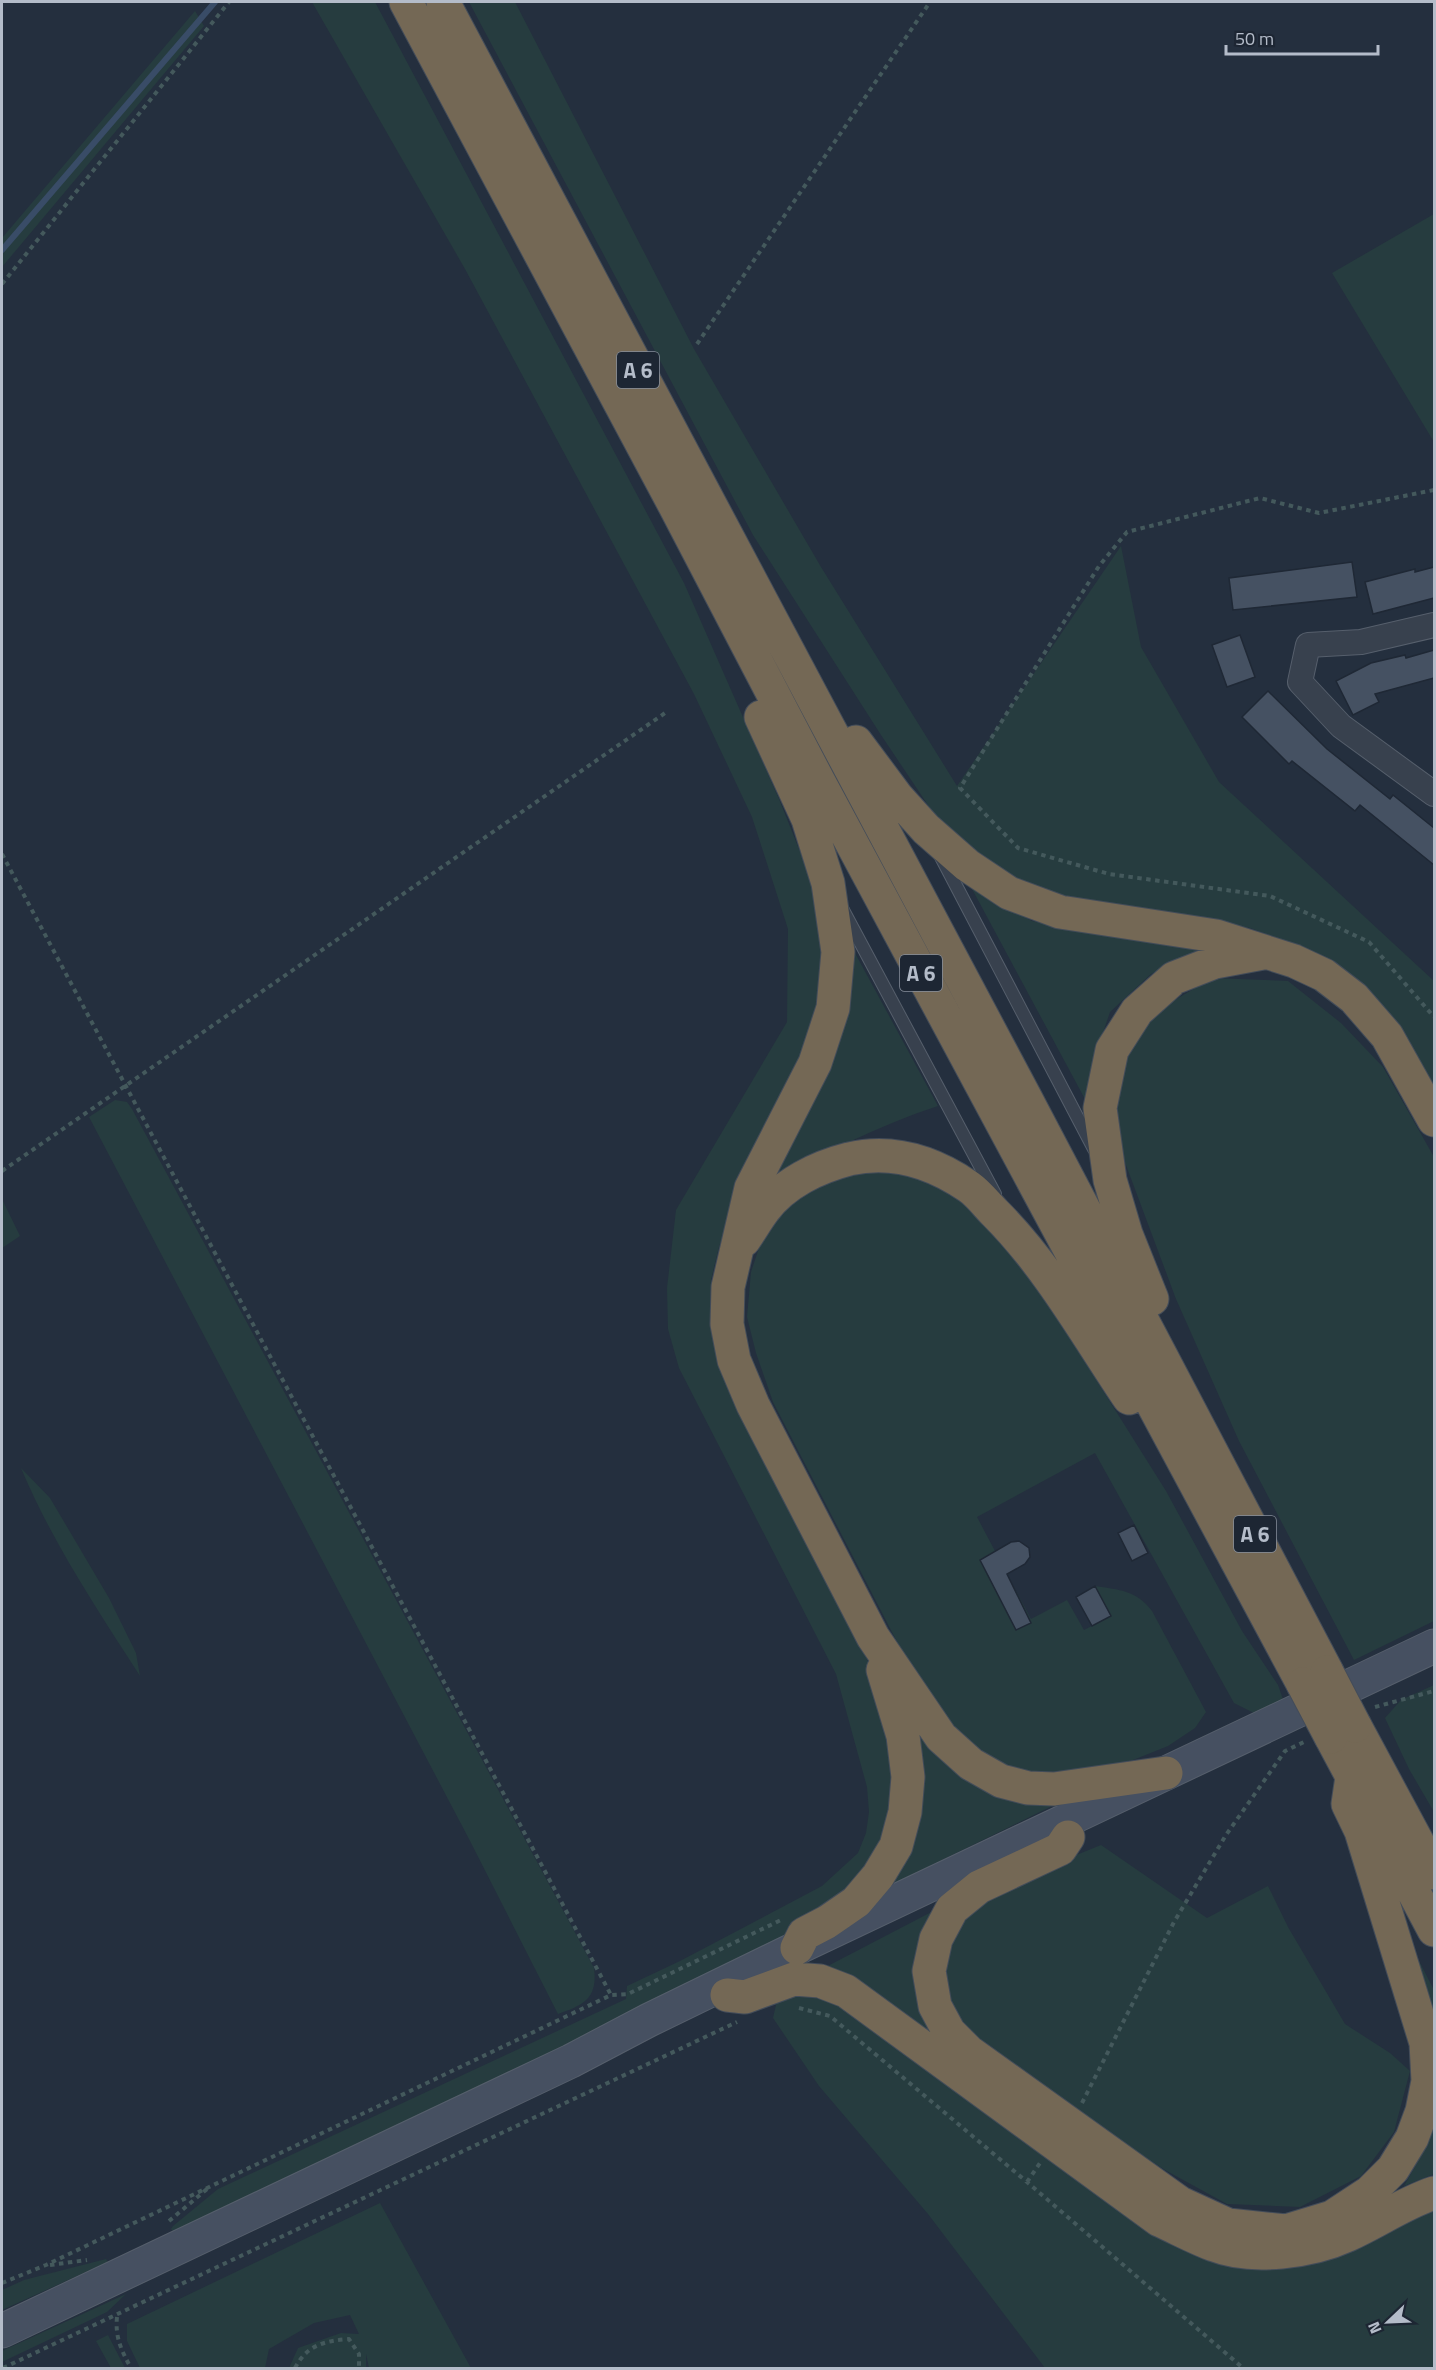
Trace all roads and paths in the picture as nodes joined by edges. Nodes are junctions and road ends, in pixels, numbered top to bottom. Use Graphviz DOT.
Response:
graph roads {
  1 [pos="229,2"];
  2 [pos="406,2"];
  3 [pos="443,2"];
  4 [pos="930,2"];
  5 [pos="2,284"];
  6 [pos="697,344"];
  7 [pos="1434,490"];
  8 [pos="675,506"];
  9 [pos="1434,626"];
  10 [pos="786,646"];
  11 [pos="668,711"];
  12 [pos="1434,794"];
  13 [pos="926,829"];
  14 [pos="2,854"];
  15 [pos="828,883"];
  16 [pos="1265,953"];
  17 [pos="1434,1017"];
  18 [pos="124,1084"];
  19 [pos="1434,1120"];
  20 [pos="2,1171"];
  21 [pos="1110,1180"];
  22 [pos="1016,1234"];
  23 [pos="734,1257"];
  24 [pos="1182,1396"];
  25 [pos="1173,1438"];
  26 [pos="873,1637"];
  27 [pos="1434,1646"];
  28 [pos="1434,1664"];
  29 [pos="1315,1678"];
  30 [pos="1434,1691"];
  31 [pos="1343,1727"];
  32 [pos="1166,1773"];
  33 [pos="1352,1777"];
  34 [pos="1068,1837"];
  35 [pos="1434,1873"];
  36 [pos="792,1915"];
  37 [pos="1434,1930"];
  38 [pos="797,1948"];
  39 [pos="611,1995"];
  40 [pos="735,2007"];
  41 [pos="797,2007"];
  42 [pos="571,2061"];
  43 [pos="1080,2106"];
  44 [pos="1041,2162"];
  45 [pos="1027,2182"];
  46 [pos="214,2184"];
  47 [pos="1434,2193"];
  48 [pos="168,2222"];
  49 [pos="2,2283"];
  50 [pos="117,2316"];
  51 [pos="2,2331"];
  52 [pos="1235,2362"];
  53 [pos="3,2368"];
  54 [pos="131,2368"];
  55 [pos="295,2368"];
  56 [pos="359,2368"];
  57 [pos="1232,2368"];
  58 [pos="1243,2368"];
  1 -- 5 [label="path"];
  2 -- 8 [label="highway, A 6"];
  3 -- 10 [label="highway, A 6"];
  4 -- 6 [label="path"];
  7 -- 17 [label="path"];
  8 -- 15 [label="highway"];
  8 -- 25 [label="highway, A 6"];
  9 -- 12 [label="street"];
  10 -- 13 [label="highway"];
  10 -- 24 [label="highway, A 6"];
  11 -- 18 [label="path"];
  13 -- 16 [label="highway"];
  13 -- 21 [label="lane"];
  14 -- 18 [label="path"];
  15 -- 22 [label="lane"];
  15 -- 23 [label="highway"];
  16 -- 19 [label="highway"];
  16 -- 21 [label="highway"];
  18 -- 20 [label="path"];
  18 -- 39 [label="path"];
  21 -- 24 [label="highway"];
  22 -- 23 [label="highway"];
  22 -- 25 [label="highway"];
  23 -- 26 [label="highway"];
  24 -- 29 [label="highway, A 6"];
  25 -- 29 [label="highway, A 6"];
  26 -- 32 [label="highway"];
  26 -- 38 [label="highway"];
  27 -- 32 [label="main road"];
  28 -- 34 [label="main road"];
  29 -- 31 [label="highway, A 6, bridge"];
  30 -- 31 [label="path"];
  31 -- 33 [label="highway, A 6"];
  31 -- 35 [label="highway, A 6"];
  31 -- 43 [label="path"];
  32 -- 38 [label="main road"];
  33 -- 34 [label="highway"];
  33 -- 37 [label="highway, A 6"];
  34 -- 40 [label="main road"];
  36 -- 39 [label="path"];
  38 -- 42 [label="main road"];
  39 -- 46 [label="path"];
  40 -- 42 [label="main road"];
  40 -- 47 [label="highway"];
  40 -- 50 [label="path"];
  41 -- 45 [label="path"];
  42 -- 51 [label="main road"];
  44 -- 45 [label="path"];
  45 -- 52 [label="path"];
  46 -- 48 [label="path"];
  46 -- 49 [label="path"];
  50 -- 53 [label="path"];
  50 -- 54 [label="path"];
  52 -- 57 [label="path"];
  52 -- 58 [label="path"];
  55 -- 56 [label="path"];
}
